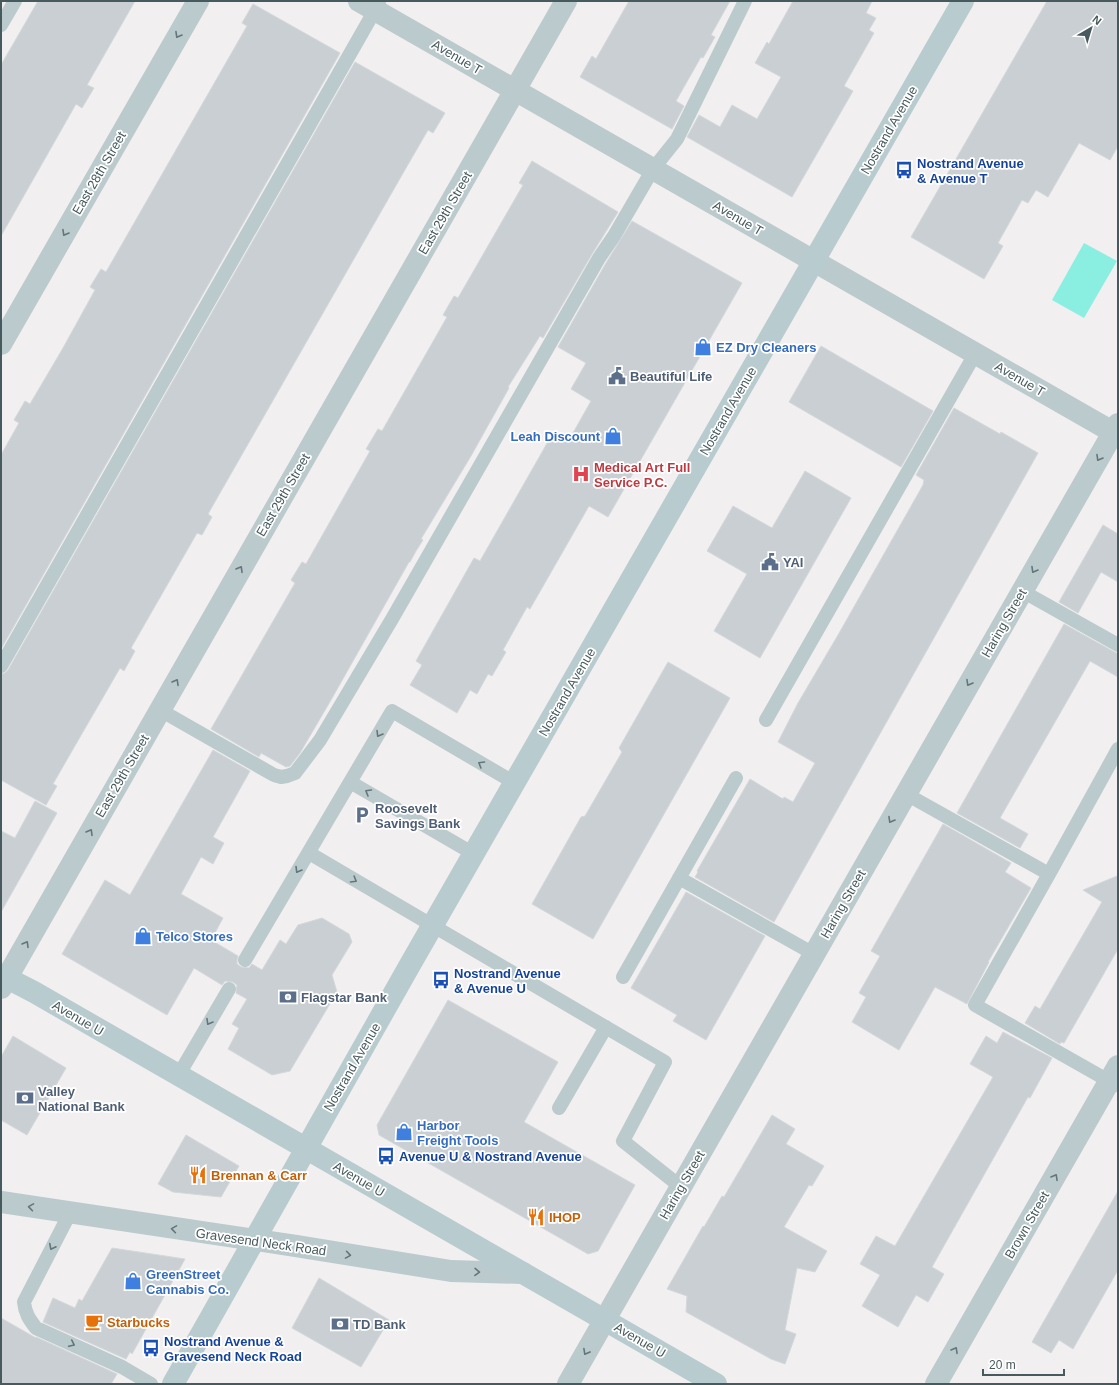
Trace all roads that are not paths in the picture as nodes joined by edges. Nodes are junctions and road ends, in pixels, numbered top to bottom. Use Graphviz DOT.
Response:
graph roads {
  1 [pos="15,1"];
  2 [pos="198,1"];
  3 [pos="566,1"];
  4 [pos="745,1"];
  5 [pos="963,1"];
  6 [pos="371,4"];
  7 [pos="1,25"];
  8 [pos="515,90"];
  9 [pos="653,170"];
  10 [pos="814,261"];
  11 [pos="1,344"];
  12 [pos="975,354"];
  13 [pos="1116,430"];
  14 [pos="1022,591"];
  15 [pos="1118,646"];
  16 [pos="1,666"];
  17 [pos="160,710"];
  18 [pos="766,720"];
  19 [pos="1118,750"];
  20 [pos="736,778"];
  21 [pos="350,782"];
  22 [pos="515,784"];
  23 [pos="906,794"];
  24 [pos="308,853"];
  25 [pos="474,854"];
  26 [pos="1049,874"];
  27 [pos="680,878"];
  28 [pos="432,926"];
  29 [pos="814,954"];
  30 [pos="245,960"];
  31 [pos="623,977"];
  32 [pos="3,981"];
  33 [pos="229,989"];
  34 [pos="606,1026"];
  35 [pos="178,1076"];
  36 [pos="1115,1078"];
  37 [pos="559,1108"];
  38 [pos="306,1149"];
  39 [pos="681,1187"];
  40 [pos="1,1202"];
  41 [pos="70,1213"];
  42 [pos="254,1241"];
  43 [pos="523,1273"];
  44 [pos="604,1320"];
  45 [pos="151,1384"];
  46 [pos="173,1384"];
  47 [pos="568,1384"];
  48 [pos="716,1384"];
  49 [pos="936,1384"];
  1 -- 7 [label="lane"];
  2 -- 11 [label="street, East 28th Street, one-way"];
  3 -- 8 [label="street, East 29th Street"];
  4 -- 9 [label="lane"];
  5 -- 10 [label="main road, Nostrand Avenue"];
  6 -- 8 [label="street, Avenue T"];
  6 -- 16 [label="lane"];
  8 -- 9 [label="street, Avenue T"];
  17 -- 8 [label="street, East 29th Street, one-way"];
  9 -- 10 [label="street, Avenue T"];
  9 -- 17 [label="lane"];
  10 -- 12 [label="street, Avenue T"];
  10 -- 22 [label="main road, Nostrand Avenue"];
  12 -- 13 [label="street, Avenue T"];
  12 -- 18 [label="lane"];
  13 -- 14 [label="street, Haring Street, one-way"];
  14 -- 15 [label="lane"];
  14 -- 23 [label="street, Haring Street, one-way"];
  32 -- 17 [label="street, East 29th Street, one-way"];
  19 -- 26 [label="lane"];
  20 -- 27 [label="lane"];
  22 -- 21 [label="lane, one-way"];
  21 -- 24 [label="lane"];
  25 -- 21 [label="lane, one-way"];
  22 -- 25 [label="main road, Nostrand Avenue"];
  23 -- 26 [label="lane"];
  23 -- 29 [label="street, Haring Street, one-way"];
  24 -- 28 [label="lane, one-way"];
  24 -- 30 [label="lane, one-way"];
  25 -- 28 [label="main road, Nostrand Avenue"];
  26 -- 36 [label="lane"];
  27 -- 29 [label="lane"];
  27 -- 31 [label="lane"];
  28 -- 34 [label="lane"];
  28 -- 38 [label="main road, Nostrand Avenue"];
  29 -- 39 [label="street, Haring Street"];
  32 -- 35 [label="main road, Avenue U"];
  33 -- 35 [label="lane, one-way"];
  34 -- 37 [label="lane"];
  34 -- 39 [label="lane"];
  35 -- 38 [label="main road, Avenue U"];
  49 -- 36 [label="street, Brown Street, one-way"];
  38 -- 42 [label="main road, Nostrand Avenue"];
  38 -- 43 [label="main road, Avenue U"];
  39 -- 44 [label="street, Haring Street"];
  41 -- 40 [label="street, Gravesend Neck Road, one-way"];
  42 -- 41 [label="street, Gravesend Neck Road, one-way"];
  41 -- 45 [label="lane, one-way"];
  42 -- 43 [label="street, Gravesend Neck Road, one-way"];
  42 -- 46 [label="main road, Nostrand Avenue"];
  43 -- 44 [label="main road, Avenue U"];
  44 -- 47 [label="street, Haring Street, one-way"];
  44 -- 48 [label="main road, Avenue U"];
}
